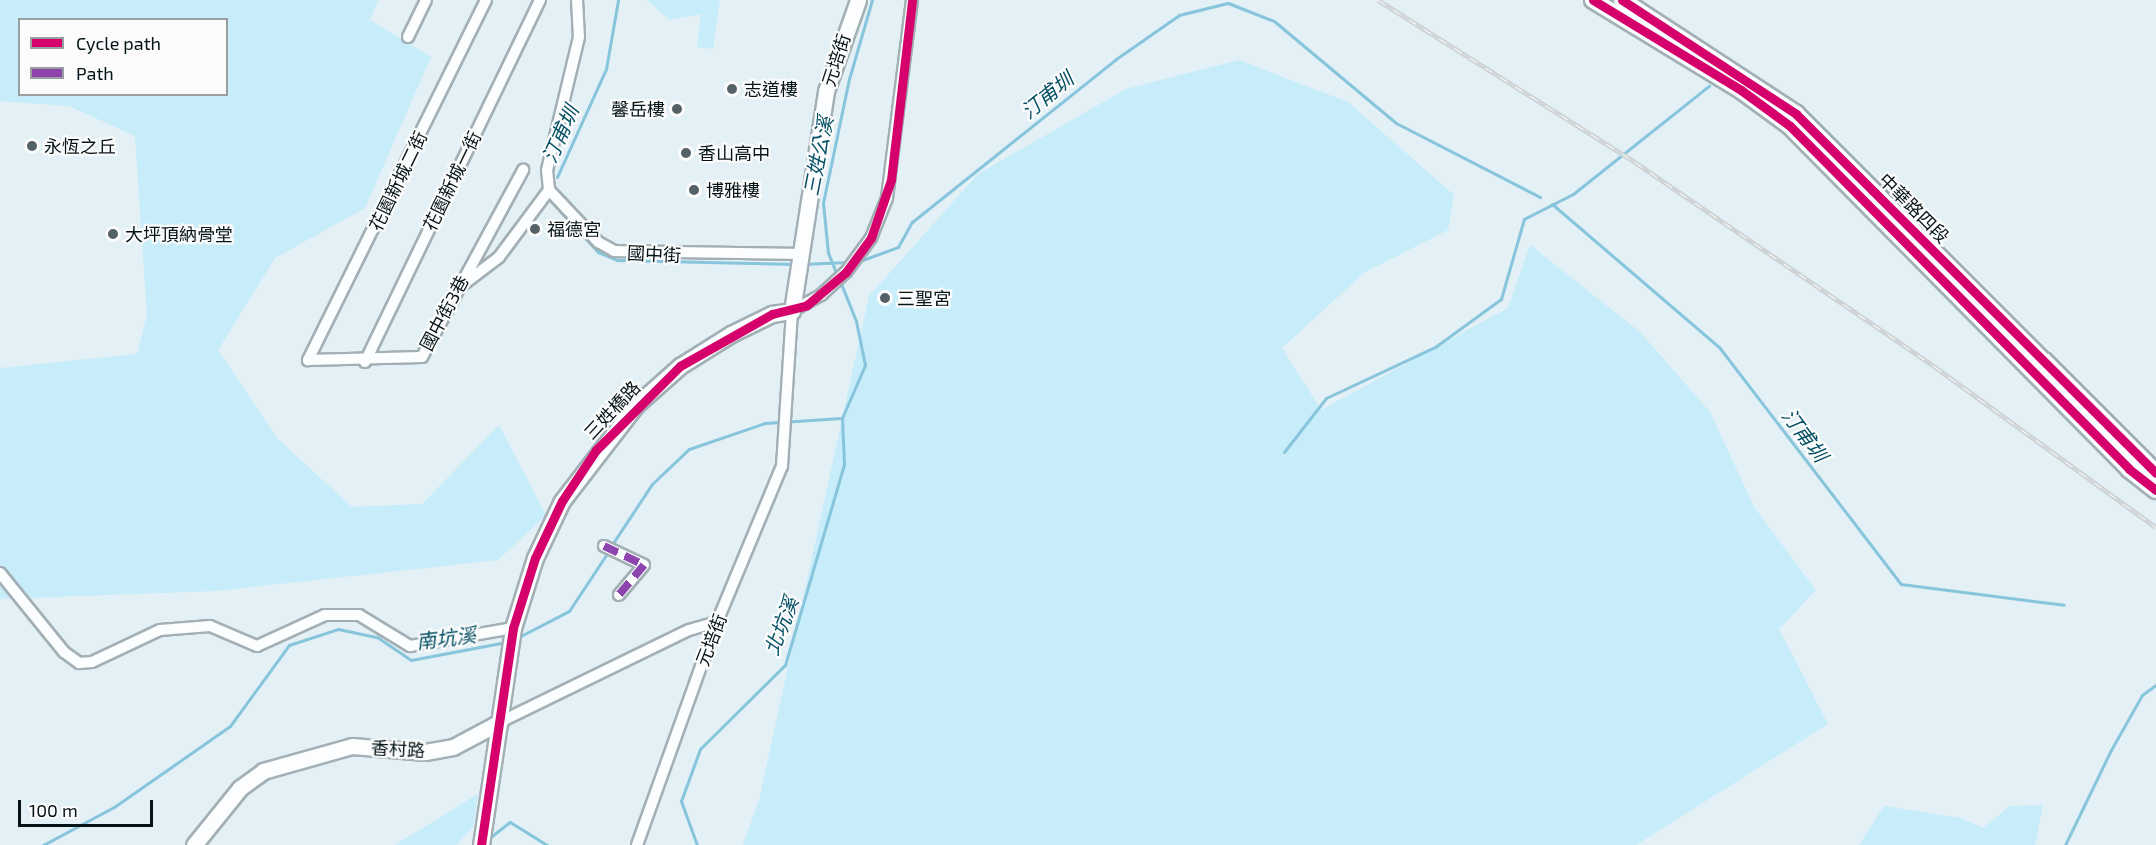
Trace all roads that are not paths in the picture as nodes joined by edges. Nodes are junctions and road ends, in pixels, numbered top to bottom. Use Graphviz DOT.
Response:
graph roads {
  1 [pos="426,0"];
  2 [pos="486,0"];
  3 [pos="540,0"];
  4 [pos="577,0"];
  5 [pos="858,0"];
  6 [pos="912,0"];
  7 [pos="1593,0"];
  8 [pos="1622,0"];
  9 [pos="408,37"];
  10 [pos="1793,120"];
  11 [pos="523,170"];
  12 [pos="549,190"];
  13 [pos="799,254"];
  14 [pos="455,291"];
  15 [pos="792,311"];
  16 [pos="308,360"];
  17 [pos="365,362"];
  18 [pos="2156,473"];
  19 [pos="2156,490"];
  20 [pos="604,546"];
  21 [pos="0,573"];
  22 [pos="619,595"];
  23 [pos="717,622"];
  24 [pos="513,628"];
  25 [pos="500,722"];
  26 [pos="194,845"];
  27 [pos="481,845"];
  28 [pos="638,845"];
  1 -- 9 [label="street"];
  2 -- 16 [label="street, 花園新城二街"];
  3 -- 17 [label="street, 花園新城一街"];
  4 -- 12 [label="street"];
  5 -- 13 [label="street, 元培街"];
  6 -- 15 [label="street, 三姓橋路"];
  7 -- 10 [label="main road, 中華路四段"];
  8 -- 10 [label="main road, 中華路四段"];
  10 -- 18 [label="main road, 中華路四段"];
  10 -- 19 [label="main road, 中華路四段"];
  11 -- 14 [label="street, 國中街3巷"];
  12 -- 13 [label="street, 國中街"];
  12 -- 14 [label="street"];
  13 -- 15 [label="street, 元培街"];
  14 -- 17 [label="street, 國中街3巷"];
  15 -- 23 [label="street, 元培街"];
  15 -- 24 [label="street, 三姓橋路"];
  16 -- 17 [label="street, 國中街3巷"];
  20 -- 22 [label="street"];
  21 -- 24 [label="street"];
  23 -- 25 [label="street, 香村路"];
  23 -- 28 [label="street, 元培街"];
  24 -- 25 [label="street, 三姓橋路"];
  25 -- 26 [label="street, 香村路"];
  25 -- 27 [label="street"];
}
